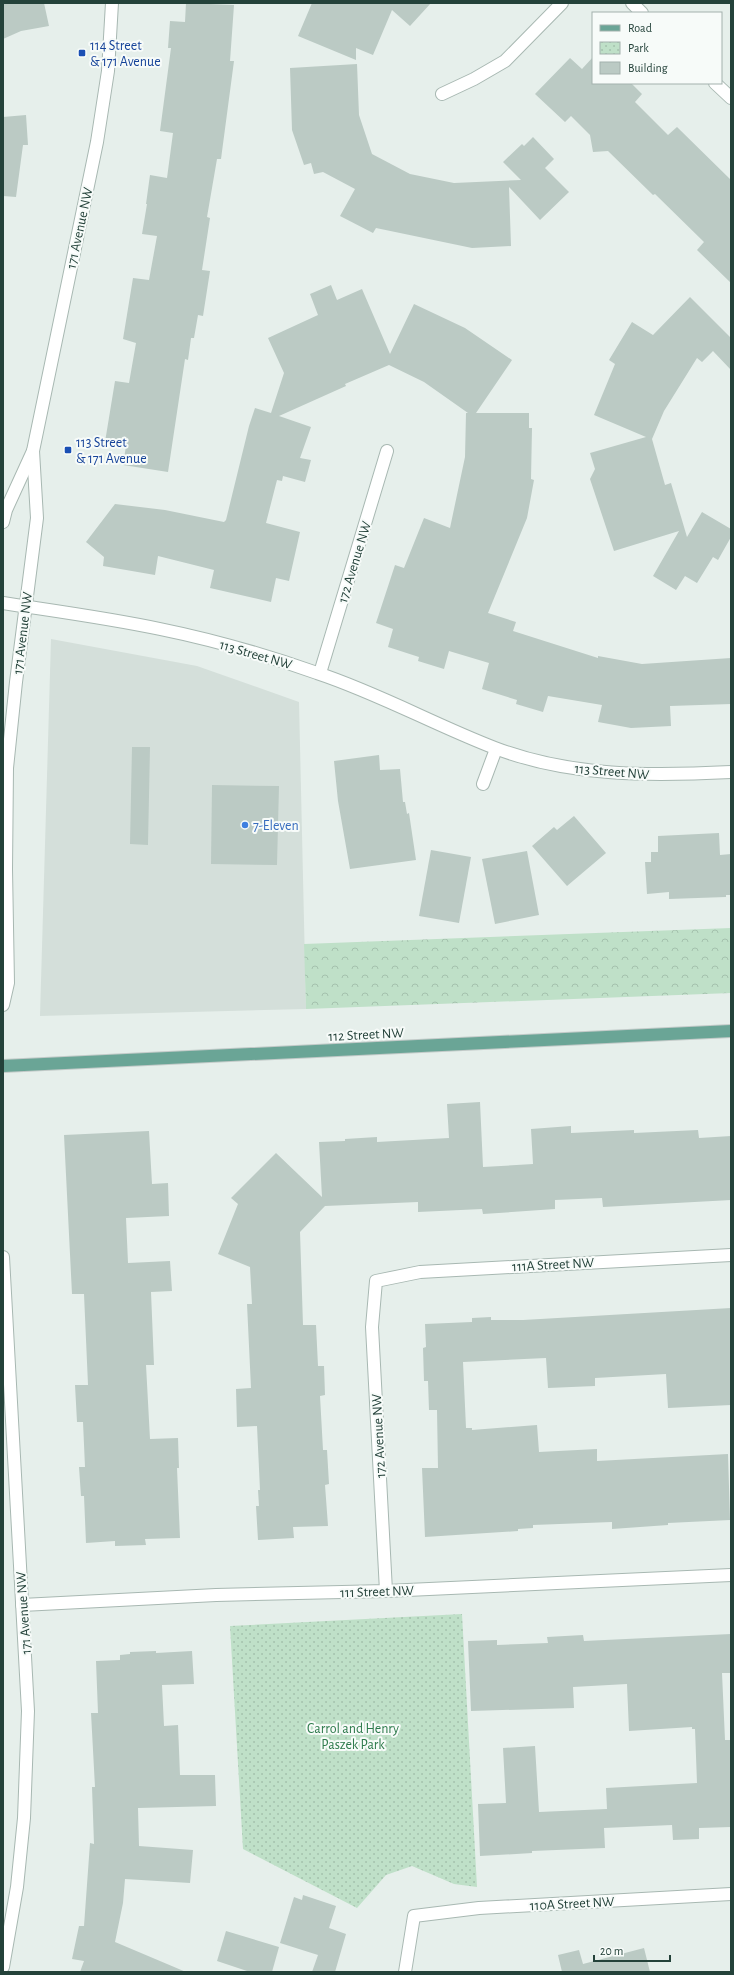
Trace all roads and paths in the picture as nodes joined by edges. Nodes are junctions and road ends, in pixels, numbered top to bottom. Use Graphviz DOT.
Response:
graph roads {
  1 [pos="112,3"];
  2 [pos="562,3"];
  3 [pos="632,3"];
  4 [pos="641,12"];
  5 [pos="716,84"];
  6 [pos="442,94"];
  7 [pos="731,98"];
  8 [pos="387,451"];
  9 [pos="34,452"];
  10 [pos="3,522"];
  11 [pos="3,603"];
  12 [pos="25,606"];
  13 [pos="320,673"];
  14 [pos="496,749"];
  15 [pos="731,772"];
  16 [pos="483,784"];
  17 [pos="3,1006"];
  18 [pos="731,1031"];
  19 [pos="3,1066"];
  20 [pos="731,1255"];
  21 [pos="3,1257"];
  22 [pos="376,1281"];
  23 [pos="4,1295"];
  24 [pos="731,1575"];
  25 [pos="386,1591"];
  26 [pos="22,1605"];
  27 [pos="731,1894"];
  28 [pos="3,1967"];
  29 [pos="405,1972"];
  1 -- 9 [label="street, 171 Avenue NW"];
  2 -- 6 [label="street"];
  3 -- 4 [label="street"];
  5 -- 7 [label="street"];
  8 -- 13 [label="street, 172 Avenue NW"];
  9 -- 10 [label="street, 171 Avenue NW"];
  9 -- 12 [label="street, 171 Avenue NW"];
  11 -- 12 [label="street, 113 Street NW"];
  12 -- 13 [label="street, 113 Street NW"];
  12 -- 17 [label="street, 171 Avenue NW"];
  13 -- 14 [label="street, 113 Street NW"];
  14 -- 15 [label="street, 113 Street NW"];
  14 -- 16 [label="street"];
  18 -- 19 [label="main road, 112 Street NW"];
  20 -- 22 [label="street, 111A Street NW"];
  21 -- 23 [label="street, 171 Avenue NW"];
  22 -- 25 [label="street, 172 Avenue NW"];
  23 -- 26 [label="street, 171 Avenue NW"];
  24 -- 25 [label="street, 111 Street NW"];
  25 -- 26 [label="street, 111 Street NW"];
  26 -- 28 [label="street, 171 Avenue NW"];
  27 -- 29 [label="street, 110A Street NW"];
}
